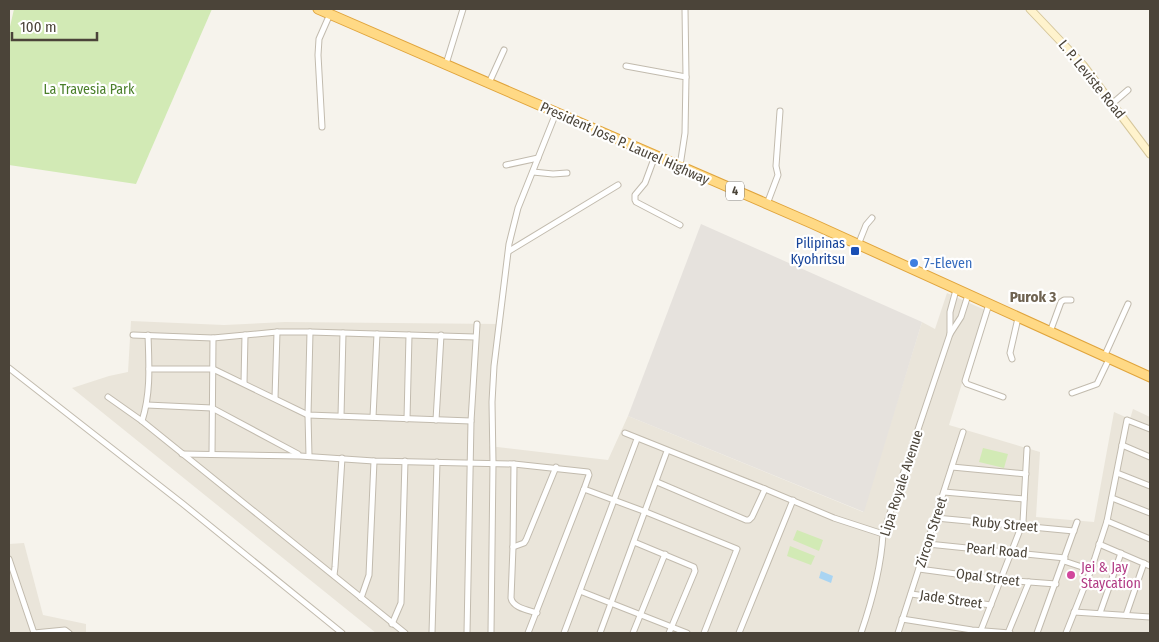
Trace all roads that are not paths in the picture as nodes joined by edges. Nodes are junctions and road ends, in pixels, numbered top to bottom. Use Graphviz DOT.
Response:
graph roads {
  1 [pos="318,9"];
  2 [pos="463,9"];
  3 [pos="686,9"];
  4 [pos="1030,9"];
  5 [pos="330,14"];
  6 [pos="504,50"];
  7 [pos="446,64"];
  8 [pos="626,66"];
  9 [pos="686,77"];
  10 [pos="489,83"];
  11 [pos="1128,90"];
  12 [pos="1113,103"];
  13 [pos="780,111"];
  14 [pos="556,113"];
  15 [pos="322,127"];
  16 [pos="1150,154"];
  17 [pos="655,156"];
  18 [pos="538,158"];
  19 [pos="506,165"];
  20 [pos="680,167"];
  21 [pos="533,172"];
  22 [pos="566,173"];
  23 [pos="618,185"];
  24 [pos="767,204"];
  25 [pos="872,218"];
  26 [pos="680,225"];
  27 [pos="858,244"];
  28 [pos="509,251"];
  29 [pos="956,290"];
  30 [pos="968,295"];
  31 [pos="1071,300"];
  32 [pos="989,304"];
  33 [pos="1128,304"];
  34 [pos="1018,318"];
  35 [pos="477,324"];
  36 [pos="277,332"];
  37 [pos="310,332"];
  38 [pos="343,332"];
  39 [pos="1050,332"];
  40 [pos="377,334"];
  41 [pos="950,334"];
  42 [pos="133,335"];
  43 [pos="148,335"];
  44 [pos="245,335"];
  45 [pos="409,335"];
  46 [pos="441,335"];
  47 [pos="476,337"];
  48 [pos="213,338"];
  49 [pos="1107,358"];
  50 [pos="1012,360"];
  51 [pos="9,368"];
  52 [pos="149,369"];
  53 [pos="213,369"];
  54 [pos="1150,377"];
  55 [pos="244,383"];
  56 [pos="1072,393"];
  57 [pos="108,396"];
  58 [pos="1002,397"];
  59 [pos="275,398"];
  60 [pos="147,405"];
  61 [pos="212,408"];
  62 [pos="308,415"];
  63 [pos="341,416"];
  64 [pos="374,418"];
  65 [pos="407,419"];
  66 [pos="436,420"];
  67 [pos="142,421"];
  68 [pos="471,421"];
  69 [pos="1150,429"];
  70 [pos="963,432"];
  71 [pos="625,434"];
  72 [pos="637,439"];
  73 [pos="1122,445"];
  74 [pos="1027,449"];
  75 [pos="667,451"];
  76 [pos="182,454"];
  77 [pos="212,454"];
  78 [pos="300,456"];
  79 [pos="309,456"];
  80 [pos="1150,457"];
  81 [pos="342,458"];
  82 [pos="374,461"];
  83 [pos="405,461"];
  84 [pos="437,462"];
  85 [pos="470,462"];
  86 [pos="493,463"];
  87 [pos="514,464"];
  88 [pos="556,467"];
  89 [pos="952,467"];
  90 [pos="1117,473"];
  91 [pos="1026,474"];
  92 [pos="657,482"];
  93 [pos="1150,486"];
  94 [pos="584,489"];
  95 [pos="765,489"];
  96 [pos="944,492"];
  97 [pos="1112,498"];
  98 [pos="1024,499"];
  99 [pos="614,500"];
  100 [pos="793,500"];
  101 [pos="646,512"];
  102 [pos="1150,514"];
  103 [pos="936,518"];
  104 [pos="1107,521"];
  105 [pos="1077,522"];
  106 [pos="1021,527"];
  107 [pos="1074,531"];
  108 [pos="883,534"];
  109 [pos="1150,539"];
  110 [pos="634,542"];
  111 [pos="928,544"];
  112 [pos="1099,544"];
  113 [pos="513,547"];
  114 [pos="1011,552"];
  115 [pos="1121,553"];
  116 [pos="665,554"];
  117 [pos="9,559"];
  118 [pos="1065,559"];
  119 [pos="1144,563"];
  120 [pos="1150,566"];
  121 [pos="919,569"];
  122 [pos="1091,570"];
  123 [pos="334,575"];
  124 [pos="1001,580"];
  125 [pos="1029,582"];
  126 [pos="1056,584"];
  127 [pos="580,591"];
  128 [pos="911,594"];
  129 [pos="361,598"];
  130 [pos="612,603"];
  131 [pos="991,605"];
  132 [pos="1074,612"];
  133 [pos="537,613"];
  134 [pos="1100,613"];
  135 [pos="640,614"];
  136 [pos="1126,615"];
  137 [pos="1150,617"];
  138 [pos="902,619"];
  139 [pos="392,624"];
  140 [pos="672,627"];
  141 [pos="981,630"];
  142 [pos="34,633"];
  143 [pos="69,633"];
  144 [pos="342,633"];
  145 [pos="405,633"];
  146 [pos="432,633"];
  147 [pos="467,633"];
  148 [pos="491,633"];
  149 [pos="528,633"];
  150 [pos="564,633"];
  151 [pos="600,633"];
  152 [pos="633,633"];
  153 [pos="670,633"];
  154 [pos="687,633"];
  155 [pos="704,633"];
  156 [pos="739,633"];
  157 [pos="862,633"];
  158 [pos="898,633"];
  159 [pos="1009,633"];
  160 [pos="1037,633"];
  161 [pos="1066,633"];
  1 -- 5 [label="highway, President Jose P. Laurel Highway / 4"];
  2 -- 7 [label="street"];
  3 -- 9 [label="street"];
  4 -- 12 [label="main road, L. P. Leviste Road"];
  5 -- 7 [label="highway, President Jose P. Laurel Highway / 4"];
  5 -- 15 [label="street"];
  6 -- 10 [label="street"];
  7 -- 10 [label="highway, President Jose P. Laurel Highway / 4"];
  8 -- 9 [label="street"];
  9 -- 20 [label="street"];
  10 -- 14 [label="highway, President Jose P. Laurel Highway / 4"];
  11 -- 12 [label="street"];
  12 -- 16 [label="main road, L. P. Leviste Road"];
  13 -- 24 [label="street"];
  14 -- 17 [label="highway, President Jose P. Laurel Highway / 4"];
  14 -- 18 [label="street"];
  17 -- 20 [label="highway, President Jose P. Laurel Highway / 4"];
  17 -- 26 [label="street"];
  18 -- 19 [label="street"];
  18 -- 21 [label="street"];
  20 -- 24 [label="highway, President Jose P. Laurel Highway / 4"];
  21 -- 22 [label="street"];
  21 -- 28 [label="street"];
  23 -- 28 [label="street"];
  24 -- 27 [label="highway, President Jose P. Laurel Highway / 4"];
  25 -- 27 [label="street"];
  27 -- 29 [label="highway, President Jose P. Laurel Highway / 4"];
  28 -- 86 [label="street"];
  29 -- 30 [label="highway, President Jose P. Laurel Highway / 4"];
  29 -- 41 [label="street, Lipa Royale Avenue"];
  30 -- 32 [label="highway, President Jose P. Laurel Highway / 4"];
  30 -- 41 [label="street, Lipa Royale Avenue"];
  31 -- 39 [label="street"];
  32 -- 34 [label="highway, President Jose P. Laurel Highway / 4"];
  32 -- 58 [label="street"];
  33 -- 49 [label="street"];
  34 -- 39 [label="highway, President Jose P. Laurel Highway / 4"];
  34 -- 50 [label="street"];
  35 -- 47 [label="street"];
  36 -- 37 [label="street"];
  36 -- 44 [label="street"];
  36 -- 59 [label="street"];
  37 -- 38 [label="street"];
  37 -- 62 [label="street"];
  38 -- 40 [label="street"];
  38 -- 63 [label="street"];
  39 -- 49 [label="highway, President Jose P. Laurel Highway / 4"];
  40 -- 45 [label="street"];
  40 -- 64 [label="street"];
  41 -- 108 [label="street, Lipa Royale Avenue"];
  42 -- 43 [label="street"];
  43 -- 48 [label="street"];
  43 -- 52 [label="street"];
  44 -- 48 [label="street"];
  44 -- 55 [label="street"];
  45 -- 46 [label="street"];
  45 -- 65 [label="street"];
  46 -- 47 [label="street"];
  46 -- 66 [label="street"];
  47 -- 68 [label="street"];
  48 -- 53 [label="street"];
  49 -- 54 [label="highway, President Jose P. Laurel Highway / 4"];
  49 -- 56 [label="street"];
  51 -- 144 [label="street"];
  52 -- 53 [label="street"];
  52 -- 60 [label="street"];
  53 -- 55 [label="street"];
  53 -- 61 [label="street"];
  55 -- 59 [label="street"];
  57 -- 67 [label="street"];
  59 -- 62 [label="street"];
  60 -- 61 [label="street"];
  60 -- 67 [label="street"];
  61 -- 77 [label="street"];
  61 -- 78 [label="street"];
  62 -- 63 [label="street"];
  62 -- 79 [label="street"];
  63 -- 64 [label="street"];
  64 -- 65 [label="street"];
  65 -- 66 [label="street"];
  66 -- 68 [label="street"];
  67 -- 76 [label="street"];
  68 -- 85 [label="street"];
  69 -- 73 [label="street"];
  70 -- 89 [label="street, Zircon Street"];
  71 -- 72 [label="street"];
  72 -- 75 [label="street"];
  72 -- 99 [label="street"];
  73 -- 80 [label="street"];
  73 -- 90 [label="street"];
  74 -- 91 [label="street"];
  75 -- 92 [label="street"];
  75 -- 95 [label="street"];
  76 -- 77 [label="street"];
  76 -- 123 [label="street"];
  77 -- 78 [label="street"];
  78 -- 79 [label="street"];
  79 -- 81 [label="street"];
  81 -- 82 [label="street"];
  81 -- 123 [label="street"];
  82 -- 83 [label="street"];
  82 -- 129 [label="street"];
  83 -- 84 [label="street"];
  83 -- 139 [label="street"];
  84 -- 85 [label="street"];
  84 -- 146 [label="street"];
  85 -- 86 [label="street"];
  85 -- 147 [label="street"];
  86 -- 87 [label="street"];
  86 -- 148 [label="street"];
  87 -- 88 [label="street"];
  87 -- 113 [label="street"];
  88 -- 94 [label="street"];
  88 -- 113 [label="street"];
  89 -- 91 [label="street"];
  89 -- 96 [label="street, Zircon Street"];
  90 -- 93 [label="street"];
  90 -- 97 [label="street"];
  91 -- 98 [label="street"];
  92 -- 95 [label="street"];
  92 -- 101 [label="street"];
  94 -- 99 [label="street"];
  94 -- 133 [label="street"];
  95 -- 100 [label="street"];
  96 -- 98 [label="street"];
  96 -- 103 [label="street, Zircon Street"];
  97 -- 102 [label="street"];
  97 -- 104 [label="street"];
  98 -- 106 [label="street"];
  99 -- 101 [label="street"];
  99 -- 127 [label="street"];
  100 -- 108 [label="street"];
  100 -- 156 [label="street"];
  101 -- 110 [label="street"];
  101 -- 155 [label="street"];
  103 -- 106 [label="street, Ruby Street"];
  103 -- 111 [label="street, Zircon Street"];
  104 -- 109 [label="street"];
  104 -- 112 [label="street"];
  105 -- 107 [label="street"];
  106 -- 107 [label="street, Ruby Street"];
  106 -- 114 [label="street"];
  107 -- 118 [label="street"];
  108 -- 157 [label="street, Lipa Royale Avenue"];
  110 -- 116 [label="street"];
  110 -- 130 [label="street"];
  111 -- 114 [label="street, Pearl Road"];
  111 -- 121 [label="street, Zircon Street"];
  112 -- 115 [label="street"];
  112 -- 122 [label="street"];
  113 -- 133 [label="street"];
  114 -- 118 [label="street, Pearl Road"];
  114 -- 124 [label="street"];
  115 -- 119 [label="street"];
  115 -- 134 [label="street"];
  116 -- 135 [label="street"];
  116 -- 140 [label="street"];
  117 -- 142 [label="street"];
  118 -- 122 [label="street, Pearl Road"];
  118 -- 126 [label="street"];
  119 -- 120 [label="street"];
  119 -- 136 [label="street"];
  121 -- 124 [label="street, Opal Street"];
  121 -- 128 [label="street, Zircon Street"];
  122 -- 132 [label="street"];
  123 -- 129 [label="street"];
  124 -- 125 [label="street, Opal Street"];
  124 -- 131 [label="street"];
  125 -- 126 [label="street, Opal Street"];
  125 -- 159 [label="street"];
  126 -- 160 [label="street"];
  127 -- 130 [label="street"];
  127 -- 150 [label="street"];
  128 -- 131 [label="street, Jade Street"];
  128 -- 138 [label="street, Zircon Street"];
  129 -- 139 [label="street"];
  130 -- 135 [label="street"];
  130 -- 151 [label="street"];
  131 -- 141 [label="street"];
  132 -- 134 [label="street"];
  132 -- 161 [label="street"];
  133 -- 149 [label="street"];
  134 -- 136 [label="street"];
  135 -- 140 [label="street"];
  135 -- 152 [label="street"];
  136 -- 137 [label="street"];
  138 -- 141 [label="street"];
  138 -- 158 [label="street, Zircon Street"];
  139 -- 145 [label="street"];
  140 -- 153 [label="street"];
  140 -- 154 [label="street"];
  141 -- 159 [label="street"];
  142 -- 143 [label="street"];
}
